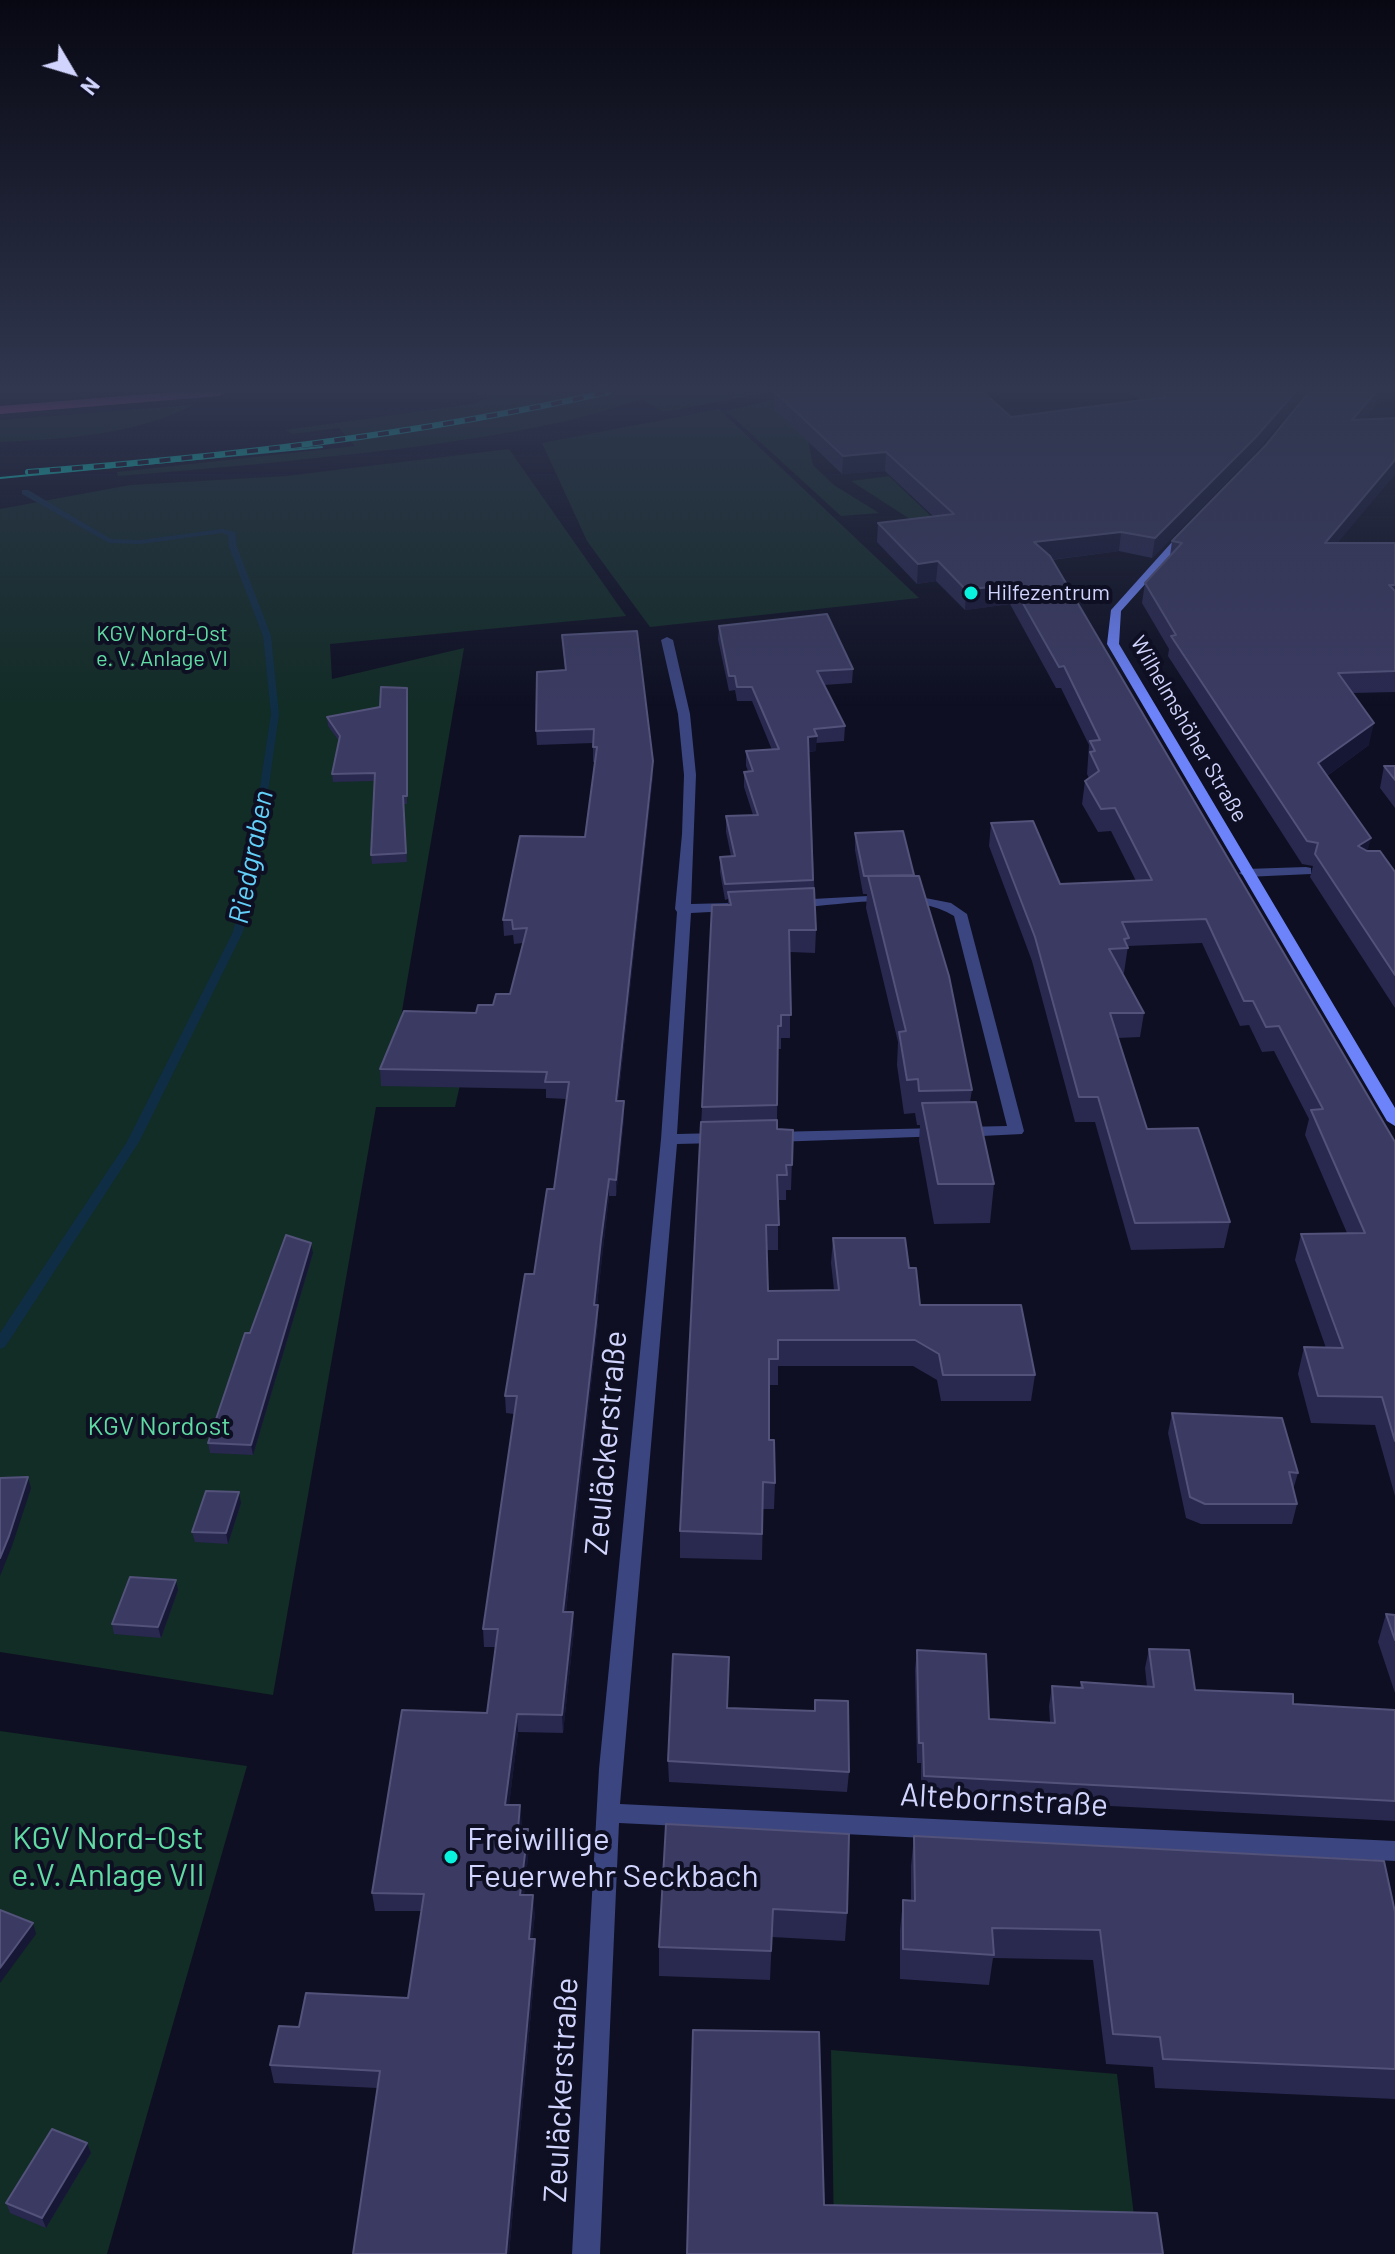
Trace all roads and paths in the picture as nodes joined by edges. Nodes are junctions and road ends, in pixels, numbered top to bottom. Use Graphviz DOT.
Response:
graph roads {
  1 [pos="1195,524"];
  2 [pos="667,640"];
  3 [pos="1306,871"];
  4 [pos="1246,873"];
  5 [pos="772,905"];
  6 [pos="742,906"];
  7 [pos="682,909"];
  8 [pos="1395,1121"];
  9 [pos="763,1137"];
  10 [pos="732,1138"];
  11 [pos="669,1139"];
  12 [pos="609,1813"];
  13 [pos="1395,1851"];
  14 [pos="586,2254"];
  1 -- 4 [label="main road, Wilhelmshöher Straße"];
  2 -- 7 [label="street, Zeuläckerstraße"];
  3 -- 4 [label="street"];
  4 -- 8 [label="main road, Wilhelmshöher Straße"];
  5 -- 9 [label="street"];
  6 -- 7 [label="street"];
  7 -- 11 [label="street, Zeuläckerstraße"];
  10 -- 11 [label="street"];
  11 -- 12 [label="street, Zeuläckerstraße"];
  12 -- 13 [label="street, Altebornstraße"];
  12 -- 14 [label="street, Zeuläckerstraße"];
}
